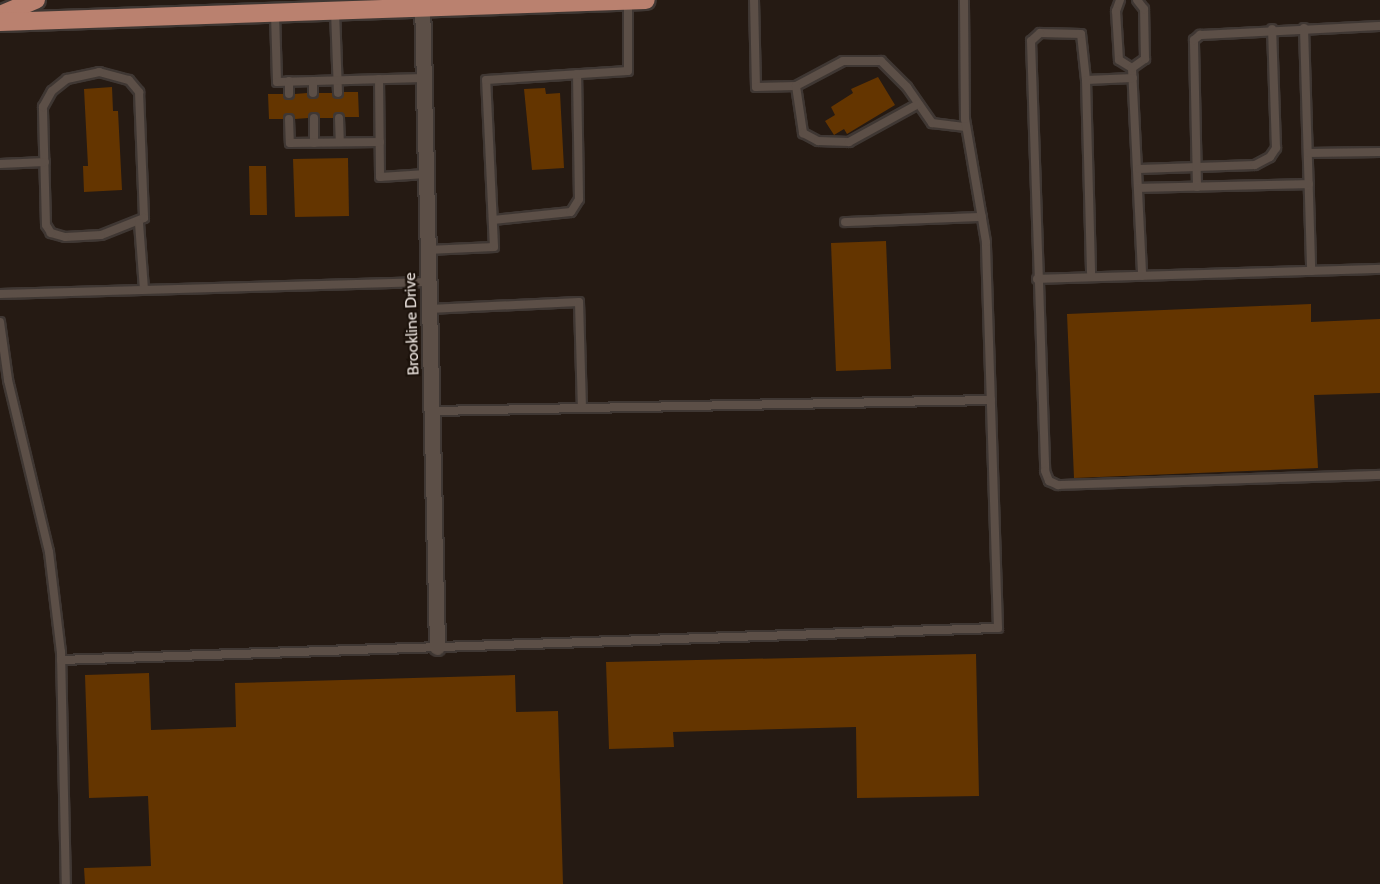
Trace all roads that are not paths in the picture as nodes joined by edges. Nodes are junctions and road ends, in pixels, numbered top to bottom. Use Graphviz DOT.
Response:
graph roads {
  1 [pos="36,0"];
  2 [pos="646,0"];
  3 [pos="754,0"];
  4 [pos="964,0"];
  5 [pos="1120,0"];
  6 [pos="1137,0"];
  7 [pos="628,1"];
  8 [pos="422,4"];
  9 [pos="335,11"];
  10 [pos="275,12"];
  11 [pos="0,15"];
  12 [pos="0,22"];
  13 [pos="1380,26"];
  14 [pos="1304,28"];
  15 [pos="1272,29"];
  16 [pos="1132,68"];
  17 [pos="578,74"];
  18 [pos="424,78"];
  19 [pos="1133,78"];
  20 [pos="379,79"];
  21 [pos="338,80"];
  22 [pos="1086,80"];
  23 [pos="289,81"];
  24 [pos="313,81"];
  25 [pos="796,86"];
  26 [pos="313,93"];
  27 [pos="338,93"];
  28 [pos="289,94"];
  29 [pos="918,104"];
  30 [pos="339,117"];
  31 [pos="314,118"];
  32 [pos="289,119"];
  33 [pos="966,127"];
  34 [pos="340,142"];
  35 [pos="380,142"];
  36 [pos="314,143"];
  37 [pos="1380,152"];
  38 [pos="1308,153"];
  39 [pos="45,162"];
  40 [pos="0,164"];
  41 [pos="1197,168"];
  42 [pos="1139,169"];
  43 [pos="426,174"];
  44 [pos="1309,184"];
  45 [pos="1197,187"];
  46 [pos="1139,188"];
  47 [pos="982,217"];
  48 [pos="493,220"];
  49 [pos="845,222"];
  50 [pos="138,223"];
  51 [pos="427,250"];
  52 [pos="1380,269"];
  53 [pos="1311,271"];
  54 [pos="1142,276"];
  55 [pos="1091,277"];
  56 [pos="1037,279"];
  57 [pos="428,282"];
  58 [pos="144,290"];
  59 [pos="0,294"];
  60 [pos="429,309"];
  61 [pos="0,322"];
  62 [pos="991,400"];
  63 [pos="582,408"];
  64 [pos="433,411"];
  65 [pos="1380,476"];
  66 [pos="437,647"];
  67 [pos="61,660"];
  68 [pos="66,884"];
  1 -- 11 [label="main road"];
  2 -- 7 [label="main road"];
  3 -- 25 [label="lane"];
  4 -- 33 [label="lane"];
  5 -- 16 [label="lane"];
  6 -- 16 [label="lane"];
  7 -- 8 [label="main road"];
  7 -- 17 [label="lane"];
  8 -- 9 [label="main road"];
  8 -- 18 [label="street, Brookline Drive"];
  9 -- 10 [label="main road"];
  9 -- 21 [label="lane"];
  10 -- 12 [label="main road"];
  10 -- 23 [label="lane"];
  13 -- 14 [label="lane"];
  14 -- 15 [label="lane"];
  14 -- 38 [label="lane"];
  15 -- 41 [label="lane"];
  15 -- 41 [label="lane"];
  16 -- 19 [label="lane"];
  17 -- 48 [label="lane"];
  17 -- 48 [label="lane"];
  18 -- 20 [label="lane"];
  18 -- 43 [label="street, Brookline Drive"];
  19 -- 22 [label="lane"];
  19 -- 42 [label="lane"];
  20 -- 21 [label="lane"];
  20 -- 35 [label="lane"];
  21 -- 24 [label="lane"];
  21 -- 27 [label="lane"];
  22 -- 55 [label="lane"];
  22 -- 56 [label="lane"];
  23 -- 24 [label="lane"];
  23 -- 28 [label="lane"];
  24 -- 26 [label="lane"];
  25 -- 29 [label="lane"];
  25 -- 29 [label="lane"];
  29 -- 33 [label="lane"];
  30 -- 34 [label="lane"];
  31 -- 36 [label="lane"];
  32 -- 36 [label="lane"];
  33 -- 47 [label="lane"];
  34 -- 35 [label="lane"];
  34 -- 36 [label="lane"];
  35 -- 43 [label="lane"];
  37 -- 38 [label="lane"];
  38 -- 44 [label="lane"];
  39 -- 40 [label="lane"];
  39 -- 50 [label="lane"];
  39 -- 50 [label="lane"];
  41 -- 42 [label="lane"];
  41 -- 45 [label="lane"];
  42 -- 46 [label="lane"];
  43 -- 51 [label="street, Brookline Drive"];
  44 -- 45 [label="lane"];
  44 -- 53 [label="lane"];
  45 -- 46 [label="lane"];
  46 -- 54 [label="lane"];
  47 -- 49 [label="lane"];
  47 -- 62 [label="lane"];
  48 -- 51 [label="lane"];
  50 -- 58 [label="lane"];
  51 -- 57 [label="street, Brookline Drive"];
  52 -- 53 [label="lane"];
  53 -- 54 [label="lane"];
  54 -- 55 [label="lane"];
  55 -- 56 [label="lane"];
  56 -- 65 [label="lane"];
  57 -- 58 [label="lane"];
  57 -- 60 [label="street, Brookline Drive"];
  58 -- 59 [label="lane"];
  60 -- 63 [label="lane"];
  60 -- 64 [label="street, Brookline Drive"];
  61 -- 67 [label="lane"];
  62 -- 63 [label="lane"];
  62 -- 66 [label="lane"];
  63 -- 64 [label="lane"];
  64 -- 66 [label="street, Brookline Drive"];
  66 -- 67 [label="lane"];
  67 -- 68 [label="lane"];
}
